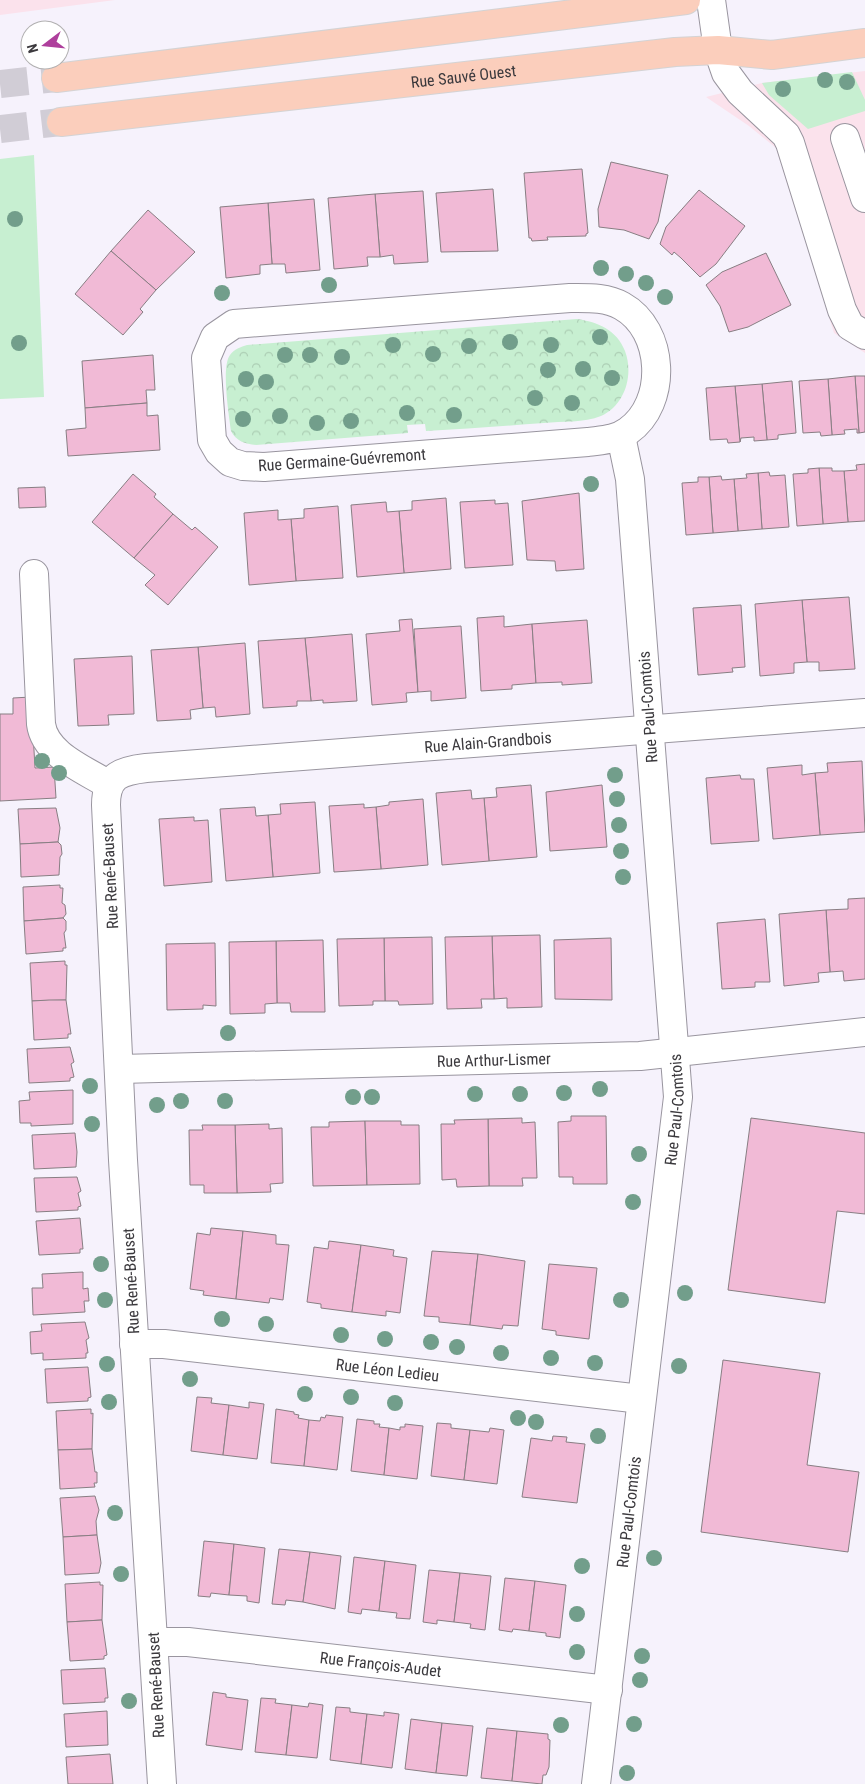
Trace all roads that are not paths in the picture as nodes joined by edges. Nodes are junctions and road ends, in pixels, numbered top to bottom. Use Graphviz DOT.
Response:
graph roads {
  1 [pos="686,0"];
  2 [pos="711,0"];
  3 [pos="865,43"];
  4 [pos="718,50"];
  5 [pos="56,78"];
  6 [pos="61,122"];
  7 [pos="846,138"];
  8 [pos="865,198"];
  9 [pos="865,335"];
  10 [pos="621,436"];
  11 [pos="34,574"];
  12 [pos="865,713"];
  13 [pos="651,730"];
  14 [pos="111,782"];
  15 [pos="865,1032"];
  16 [pos="675,1052"];
  17 [pos="120,1068"];
  18 [pos="134,1344"];
  19 [pos="641,1399"];
  20 [pos="154,1642"];
  21 [pos="608,1690"];
  22 [pos="162,1784"];
  23 [pos="596,1784"];
  1 -- 5 [label="main road"];
  2 -- 4 [label="street"];
  3 -- 4 [label="main road, Rue Sauvé Ouest"];
  4 -- 6 [label="main road, Rue Sauvé Ouest"];
  4 -- 9 [label="street"];
  7 -- 8 [label="street"];
  10 -- 10 [label="street, Rue Germaine-Guévremont"];
  10 -- 13 [label="street, Rue Paul-Comtois"];
  11 -- 14 [label="street"];
  12 -- 13 [label="street, Rue Alain-Grandbois"];
  13 -- 14 [label="street, Rue Alain-Grandbois"];
  13 -- 16 [label="street, Rue Paul-Comtois"];
  14 -- 17 [label="street, Rue René-Bauset"];
  15 -- 16 [label="street, Rue Arthur-Lismer"];
  16 -- 17 [label="street, Rue Arthur-Lismer"];
  16 -- 19 [label="street, Rue Paul-Comtois"];
  17 -- 18 [label="street, Rue René-Bauset"];
  18 -- 19 [label="street, Rue Léon Ledieu"];
  18 -- 20 [label="street, Rue René-Bauset"];
  19 -- 21 [label="street, Rue Paul-Comtois"];
  20 -- 21 [label="street, Rue François-Audet"];
  20 -- 22 [label="street, Rue René-Bauset"];
  21 -- 23 [label="street, Rue Paul-Comtois"];
}
